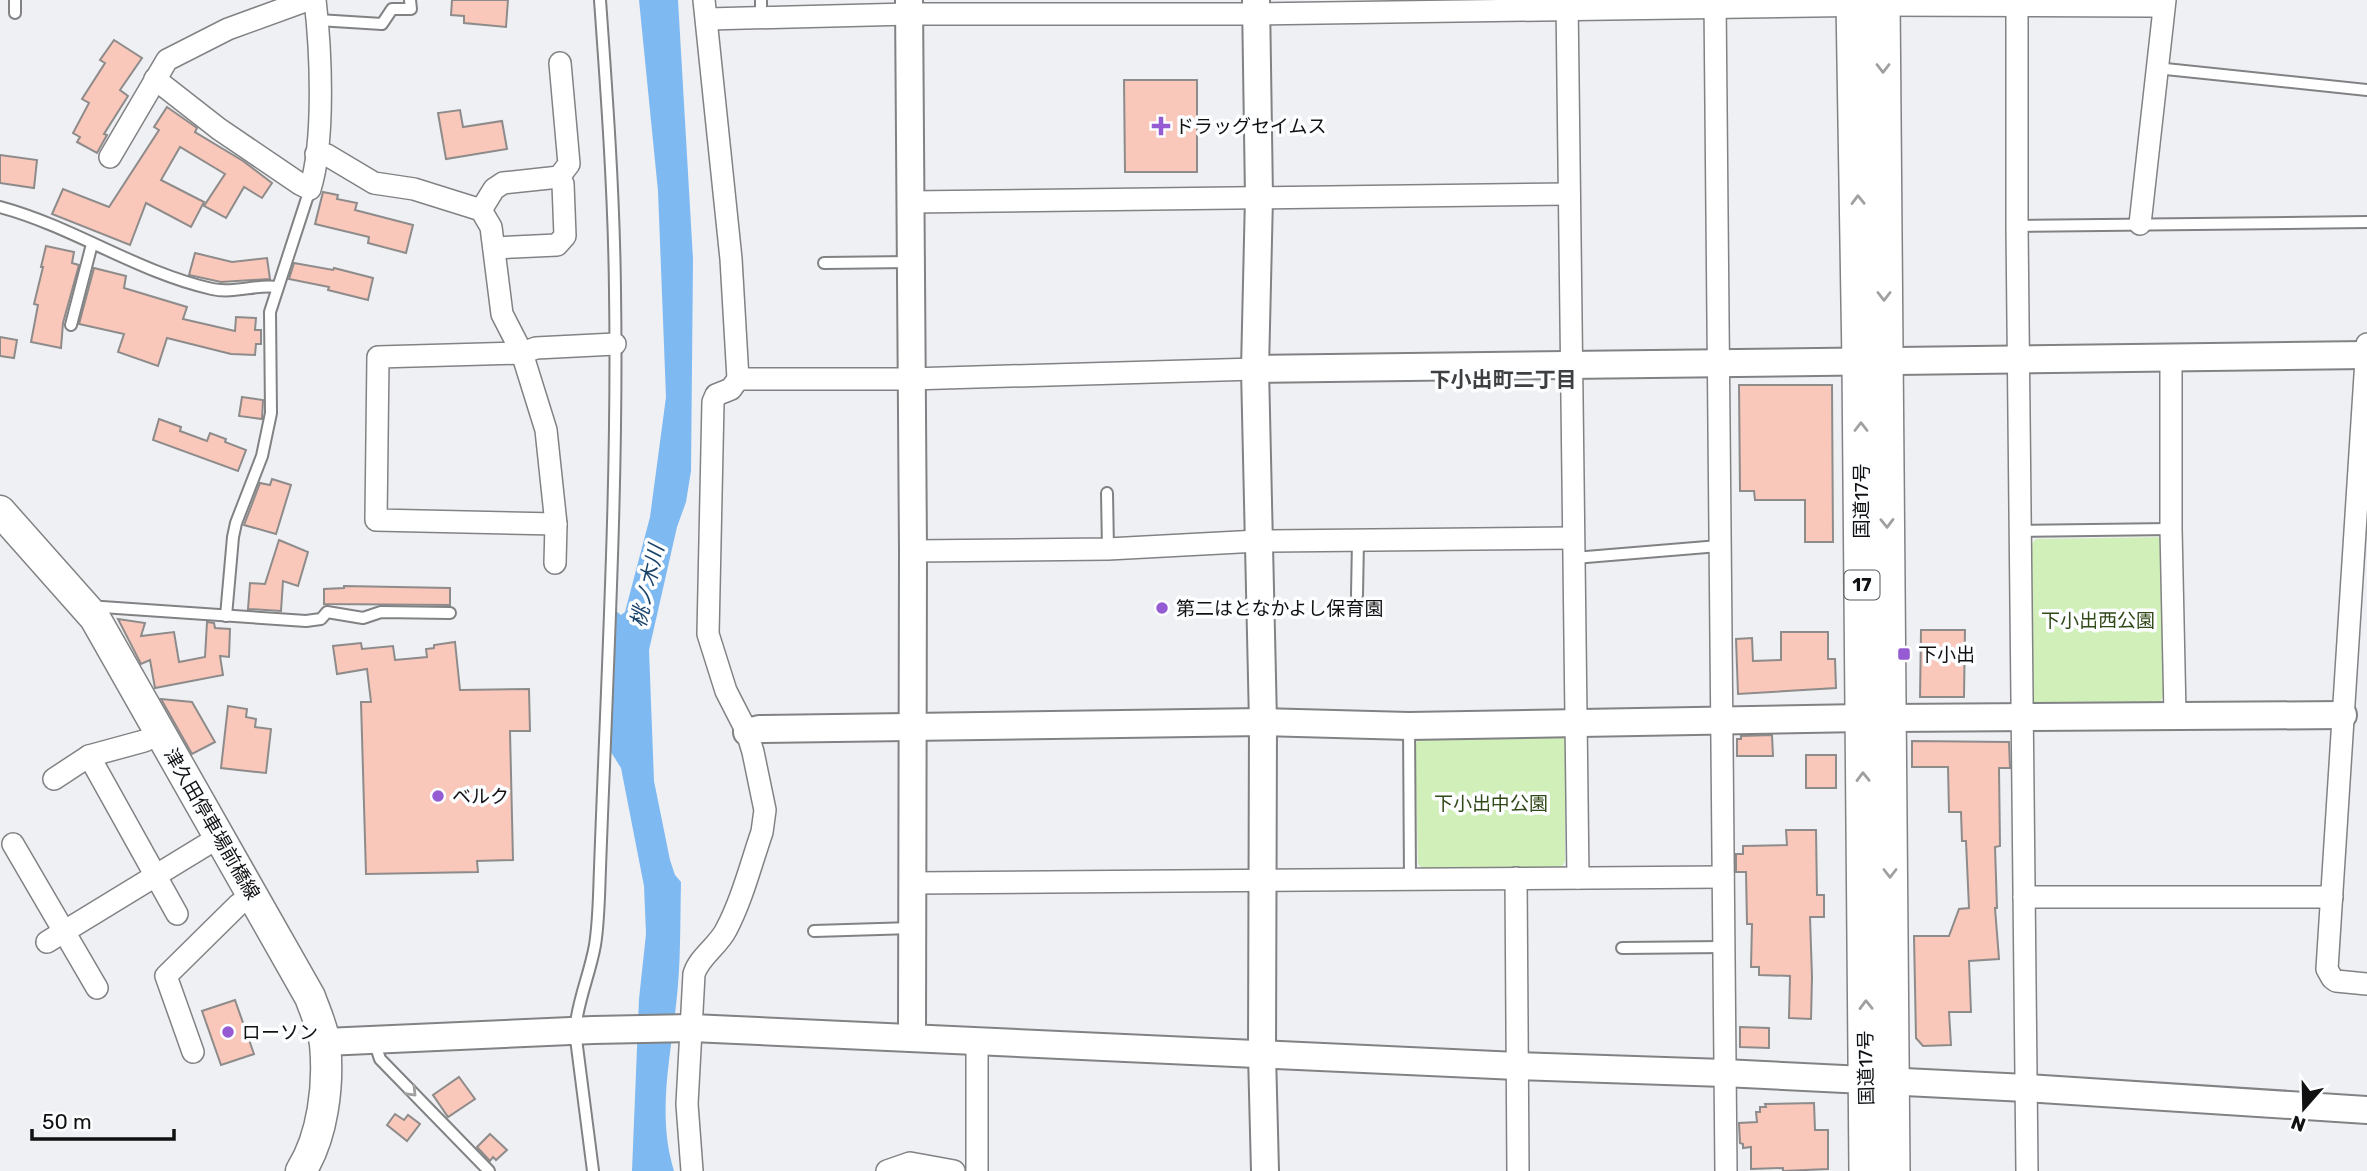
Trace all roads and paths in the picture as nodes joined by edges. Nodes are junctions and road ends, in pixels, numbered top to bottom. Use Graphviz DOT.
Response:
graph roads {
  1 [pos="15,0"];
  2 [pos="309,0"];
  3 [pos="410,0"];
  4 [pos="600,0"];
  5 [pos="1715,3"];
  6 [pos="1868,3"];
  7 [pos="2017,3"];
  8 [pos="2164,4"];
  9 [pos="1567,5"];
  10 [pos="909,7"];
  11 [pos="1256,7"];
  12 [pos="761,9"];
  13 [pos="317,10"];
  14 [pos="706,10"];
  15 [pos="15,13"];
  16 [pos="560,63"];
  17 [pos="2156,68"];
  18 [pos="155,79"];
  19 [pos="2367,90"];
  20 [pos="316,155"];
  21 [pos="110,157"];
  22 [pos="559,177"];
  23 [pos="310,189"];
  24 [pos="1569,194"];
  25 [pos="1259,197"];
  26 [pos="911,202"];
  27 [pos="0,207"];
  28 [pos="481,210"];
  29 [pos="2367,222"];
  30 [pos="2140,224"];
  31 [pos="2017,226"];
  32 [pos="92,244"];
  33 [pos="494,247"];
  34 [pos="911,262"];
  35 [pos="824,263"];
  36 [pos="277,287"];
  37 [pos="71,326"];
  38 [pos="615,344"];
  39 [pos="2367,344"];
  40 [pos="522,353"];
  41 [pos="2366,355"];
  42 [pos="2171,357"];
  43 [pos="2019,359"];
  44 [pos="1872,361"];
  45 [pos="1571,364"];
  46 [pos="1717,364"];
  47 [pos="1255,369"];
  48 [pos="738,379"];
  49 [pos="910,379"];
  50 [pos="1107,493"];
  51 [pos="0,511"];
  52 [pos="556,524"];
  53 [pos="2171,529"];
  54 [pos="2021,531"];
  55 [pos="1358,540"];
  56 [pos="1258,541"];
  57 [pos="1719,546"];
  58 [pos="1573,548"];
  59 [pos="1108,550"];
  60 [pos="913,551"];
  61 [pos="2360,554"];
  62 [pos="555,563"];
  63 [pos="1357,595"];
  64 [pos="450,613"];
  65 [pos="226,616"];
  66 [pos="94,618"];
  67 [pos="2175,715"];
  68 [pos="2343,715"];
  69 [pos="2022,716"];
  70 [pos="1876,718"];
  71 [pos="1723,720"];
  72 [pos="1262,722"];
  73 [pos="1574,723"];
  74 [pos="912,726"];
  75 [pos="1409,726"];
  76 [pos="747,732"];
  77 [pos="161,734"];
  78 [pos="89,756"];
  79 [pos="54,779"];
  80 [pos="219,838"];
  81 [pos="13,844"];
  82 [pos="156,876"];
  83 [pos="1723,877"];
  84 [pos="1516,878"];
  85 [pos="1577,878"];
  86 [pos="1410,879"];
  87 [pos="1262,881"];
  88 [pos="912,883"];
  89 [pos="252,895"];
  90 [pos="2024,897"];
  91 [pos="2332,897"];
  92 [pos="177,914"];
  93 [pos="912,928"];
  94 [pos="814,931"];
  95 [pos="55,936"];
  96 [pos="1622,947"];
  97 [pos="1724,947"];
  98 [pos="2367,984"];
  99 [pos="97,988"];
  100 [pos="687,1028"];
  101 [pos="584,1030"];
  102 [pos="912,1037"];
  103 [pos="373,1038"];
  104 [pos="977,1041"];
  105 [pos="325,1042"];
  106 [pos="193,1052"];
  107 [pos="1262,1054"];
  108 [pos="1517,1066"];
  109 [pos="1724,1073"];
  110 [pos="1879,1080"];
  111 [pos="2026,1088"];
  112 [pos="2367,1111"];
  113 [pos="301,1171"];
  114 [pos="489,1171"];
  115 [pos="593,1171"];
  116 [pos="692,1171"];
  117 [pos="887,1171"];
  118 [pos="954,1171"];
  119 [pos="977,1171"];
  120 [pos="1265,1171"];
  121 [pos="1518,1171"];
  122 [pos="1726,1171"];
  123 [pos="1867,1171"];
  124 [pos="1892,1171"];
  125 [pos="2027,1171"];
  1 -- 15 [label="lane"];
  2 -- 18 [label="street"];
  3 -- 13 [label="lane"];
  4 -- 38 [label="lane"];
  5 -- 6 [label="street"];
  5 -- 9 [label="street"];
  5 -- 46 [label="street"];
  6 -- 7 [label="street"];
  6 -- 44 [label="highway, 国道17号 / 17"];
  7 -- 8 [label="street"];
  7 -- 31 [label="street"];
  8 -- 17 [label="street"];
  9 -- 11 [label="street"];
  9 -- 24 [label="street"];
  10 -- 11 [label="street"];
  10 -- 12 [label="street"];
  10 -- 26 [label="street"];
  11 -- 25 [label="street"];
  12 -- 14 [label="street"];
  13 -- 20 [label="street"];
  14 -- 48 [label="street"];
  16 -- 22 [label="street"];
  17 -- 19 [label="lane"];
  17 -- 30 [label="street"];
  18 -- 21 [label="street"];
  18 -- 23 [label="street"];
  20 -- 23 [label="street"];
  20 -- 28 [label="street"];
  22 -- 28 [label="street"];
  22 -- 33 [label="street"];
  23 -- 36 [label="lane"];
  24 -- 25 [label="street"];
  24 -- 45 [label="street"];
  25 -- 26 [label="street"];
  25 -- 47 [label="street"];
  26 -- 34 [label="street"];
  27 -- 32 [label="lane"];
  28 -- 33 [label="street"];
  29 -- 30 [label="lane"];
  30 -- 31 [label="lane"];
  31 -- 43 [label="street"];
  32 -- 36 [label="lane"];
  32 -- 37 [label="lane"];
  33 -- 40 [label="street"];
  34 -- 35 [label="lane"];
  34 -- 49 [label="street"];
  36 -- 65 [label="lane"];
  38 -- 40 [label="street"];
  38 -- 101 [label="lane"];
  39 -- 41 [label="street"];
  40 -- 52 [label="street"];
  40 -- 52 [label="street"];
  41 -- 42 [label="street"];
  41 -- 61 [label="street"];
  42 -- 43 [label="street"];
  42 -- 53 [label="street"];
  43 -- 44 [label="street"];
  43 -- 54 [label="street"];
  44 -- 46 [label="street"];
  44 -- 70 [label="highway, 国道17号 / 17"];
  45 -- 46 [label="street"];
  45 -- 47 [label="street"];
  45 -- 58 [label="street"];
  46 -- 57 [label="street"];
  47 -- 49 [label="street"];
  47 -- 56 [label="street"];
  48 -- 49 [label="street"];
  48 -- 76 [label="street"];
  49 -- 60 [label="street"];
  50 -- 59 [label="lane"];
  51 -- 66 [label="main road, 津久田停車場前橋線"];
  52 -- 62 [label="street"];
  53 -- 54 [label="lane"];
  53 -- 67 [label="street"];
  54 -- 69 [label="street"];
  55 -- 56 [label="street"];
  55 -- 58 [label="street"];
  55 -- 63 [label="lane"];
  56 -- 59 [label="street"];
  56 -- 72 [label="street"];
  57 -- 58 [label="lane"];
  57 -- 71 [label="street"];
  58 -- 73 [label="street"];
  59 -- 60 [label="street"];
  60 -- 74 [label="street"];
  61 -- 68 [label="street"];
  64 -- 65 [label="lane"];
  65 -- 66 [label="lane"];
  66 -- 77 [label="main road, 津久田停車場前橋線"];
  67 -- 68 [label="street"];
  67 -- 69 [label="street"];
  68 -- 91 [label="street"];
  69 -- 70 [label="street"];
  69 -- 90 [label="street"];
  70 -- 71 [label="street"];
  70 -- 110 [label="highway, 国道17号 / 17"];
  71 -- 73 [label="street"];
  71 -- 83 [label="street"];
  72 -- 74 [label="street"];
  72 -- 75 [label="street"];
  72 -- 87 [label="street"];
  73 -- 75 [label="street"];
  73 -- 85 [label="street"];
  74 -- 76 [label="street"];
  74 -- 88 [label="street"];
  75 -- 86 [label="lane"];
  76 -- 100 [label="street"];
  77 -- 78 [label="street"];
  77 -- 80 [label="main road, 津久田停車場前橋線"];
  78 -- 79 [label="street"];
  78 -- 82 [label="street"];
  80 -- 82 [label="street"];
  80 -- 89 [label="main road, 津久田停車場前橋線"];
  81 -- 95 [label="street"];
  82 -- 92 [label="street"];
  82 -- 95 [label="street"];
  83 -- 85 [label="street"];
  83 -- 97 [label="street"];
  84 -- 85 [label="street"];
  84 -- 86 [label="street"];
  84 -- 108 [label="street"];
  86 -- 87 [label="street"];
  87 -- 88 [label="street"];
  87 -- 107 [label="street"];
  88 -- 93 [label="street"];
  89 -- 105 [label="main road, 津久田停車場前橋線"];
  89 -- 106 [label="street"];
  90 -- 91 [label="street"];
  90 -- 111 [label="street"];
  91 -- 98 [label="street"];
  93 -- 94 [label="lane"];
  93 -- 102 [label="street"];
  95 -- 99 [label="street"];
  96 -- 97 [label="lane"];
  97 -- 109 [label="street"];
  100 -- 101 [label="street"];
  100 -- 102 [label="street"];
  100 -- 116 [label="street"];
  101 -- 103 [label="street"];
  101 -- 115 [label="lane"];
  102 -- 104 [label="street"];
  103 -- 105 [label="street"];
  103 -- 114 [label="lane, one-way"];
  104 -- 107 [label="street"];
  104 -- 119 [label="street"];
  105 -- 113 [label="main road, 津久田停車場前橋線"];
  107 -- 108 [label="street"];
  107 -- 120 [label="street"];
  108 -- 109 [label="street"];
  108 -- 121 [label="street"];
  109 -- 110 [label="street"];
  109 -- 122 [label="street"];
  110 -- 111 [label="street"];
  110 -- 123 [label="highway, 国道17号 / 17"];
  110 -- 124 [label="highway, 国道17号 / 17"];
  111 -- 112 [label="street"];
  111 -- 125 [label="street"];
  117 -- 118 [label="street"];
}
